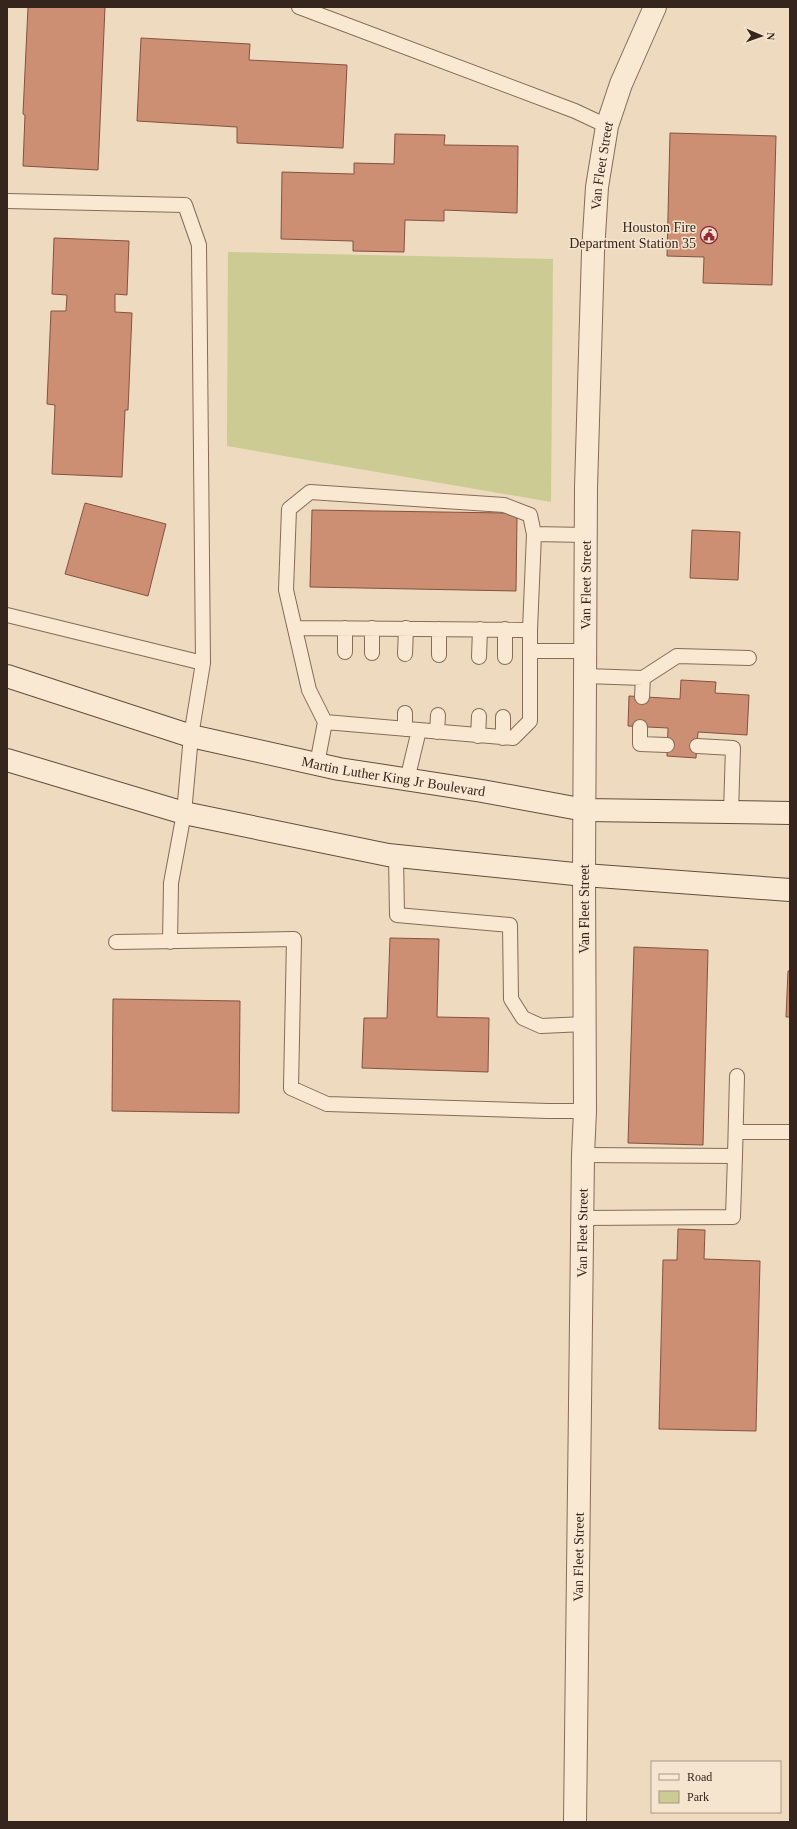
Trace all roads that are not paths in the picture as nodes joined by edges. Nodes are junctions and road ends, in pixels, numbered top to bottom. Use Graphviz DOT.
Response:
graph roads {
  1 [pos="299,7"];
  2 [pos="655,7"];
  3 [pos="607,126"];
  4 [pos="7,201"];
  5 [pos="534,534"];
  6 [pos="586,535"];
  7 [pos="7,615"];
  8 [pos="295,628"];
  9 [pos="345,628"];
  10 [pos="372,628"];
  11 [pos="406,628"];
  12 [pos="439,629"];
  13 [pos="480,629"];
  14 [pos="505,629"];
  15 [pos="530,630"];
  16 [pos="530,651"];
  17 [pos="586,651"];
  18 [pos="345,652"];
  19 [pos="372,653"];
  20 [pos="405,654"];
  21 [pos="439,655"];
  22 [pos="479,657"];
  23 [pos="505,657"];
  24 [pos="749,658"];
  25 [pos="203,663"];
  26 [pos="7,676"];
  27 [pos="586,676"];
  28 [pos="643,678"];
  29 [pos="642,697"];
  30 [pos="405,713"];
  31 [pos="438,715"];
  32 [pos="479,716"];
  33 [pos="503,717"];
  34 [pos="325,722"];
  35 [pos="640,727"];
  36 [pos="412,730"];
  37 [pos="437,732"];
  38 [pos="191,736"];
  39 [pos="478,736"];
  40 [pos="503,738"];
  41 [pos="667,746"];
  42 [pos="697,746"];
  43 [pos="7,760"];
  44 [pos="317,764"];
  45 [pos="407,780"];
  46 [pos="585,810"];
  47 [pos="731,812"];
  48 [pos="184,813"];
  49 [pos="790,813"];
  50 [pos="396,856"];
  51 [pos="584,875"];
  52 [pos="790,890"];
  53 [pos="116,942"];
  54 [pos="170,942"];
  55 [pos="585,1024"];
  56 [pos="737,1076"];
  57 [pos="585,1111"];
  58 [pos="736,1132"];
  59 [pos="790,1132"];
  60 [pos="583,1155"];
  61 [pos="735,1156"];
  62 [pos="582,1218"];
  63 [pos="575,1822"];
  1 -- 3 [label="lane"];
  2 -- 3 [label="street, Van Fleet Street"];
  3 -- 6 [label="street, Van Fleet Street"];
  4 -- 25 [label="lane"];
  5 -- 6 [label="lane"];
  5 -- 8 [label="lane"];
  5 -- 15 [label="lane"];
  6 -- 17 [label="street, Van Fleet Street"];
  7 -- 25 [label="lane"];
  8 -- 9 [label="lane"];
  8 -- 34 [label="lane"];
  9 -- 10 [label="lane"];
  9 -- 18 [label="lane"];
  10 -- 11 [label="lane"];
  10 -- 19 [label="lane"];
  11 -- 12 [label="lane"];
  11 -- 20 [label="lane"];
  12 -- 13 [label="lane"];
  12 -- 21 [label="lane"];
  13 -- 14 [label="lane"];
  13 -- 22 [label="lane"];
  14 -- 15 [label="lane"];
  14 -- 23 [label="lane"];
  15 -- 16 [label="lane"];
  16 -- 17 [label="lane"];
  16 -- 40 [label="lane"];
  17 -- 27 [label="street, Van Fleet Street"];
  24 -- 28 [label="lane"];
  25 -- 38 [label="lane"];
  26 -- 38 [label="street, Martin Luther King Jr Boulevard"];
  27 -- 28 [label="lane"];
  27 -- 46 [label="street, Van Fleet Street"];
  28 -- 29 [label="lane"];
  30 -- 36 [label="lane"];
  31 -- 37 [label="lane"];
  32 -- 39 [label="lane"];
  33 -- 40 [label="lane"];
  34 -- 36 [label="lane"];
  34 -- 44 [label="lane"];
  35 -- 41 [label="lane"];
  36 -- 37 [label="lane"];
  36 -- 45 [label="lane"];
  37 -- 39 [label="lane"];
  38 -- 44 [label="street, Martin Luther King Jr Boulevard"];
  38 -- 48 [label="lane"];
  39 -- 40 [label="lane"];
  42 -- 47 [label="lane"];
  43 -- 48 [label="street"];
  44 -- 45 [label="street, Martin Luther King Jr Boulevard"];
  45 -- 46 [label="street, Martin Luther King Jr Boulevard"];
  46 -- 47 [label="street, Martin Luther King Jr Boulevard"];
  46 -- 51 [label="street, Van Fleet Street"];
  47 -- 49 [label="street, Martin Luther King Jr Boulevard"];
  48 -- 50 [label="street"];
  48 -- 54 [label="lane"];
  50 -- 51 [label="street"];
  50 -- 55 [label="lane"];
  51 -- 52 [label="street"];
  51 -- 55 [label="street, Van Fleet Street"];
  53 -- 54 [label="lane"];
  54 -- 57 [label="lane"];
  55 -- 57 [label="street, Van Fleet Street"];
  56 -- 58 [label="lane"];
  57 -- 60 [label="street, Van Fleet Street"];
  58 -- 59 [label="lane"];
  58 -- 61 [label="lane"];
  60 -- 61 [label="lane"];
  60 -- 62 [label="street, Van Fleet Street"];
  61 -- 62 [label="lane"];
  62 -- 63 [label="street, Van Fleet Street"];
}
